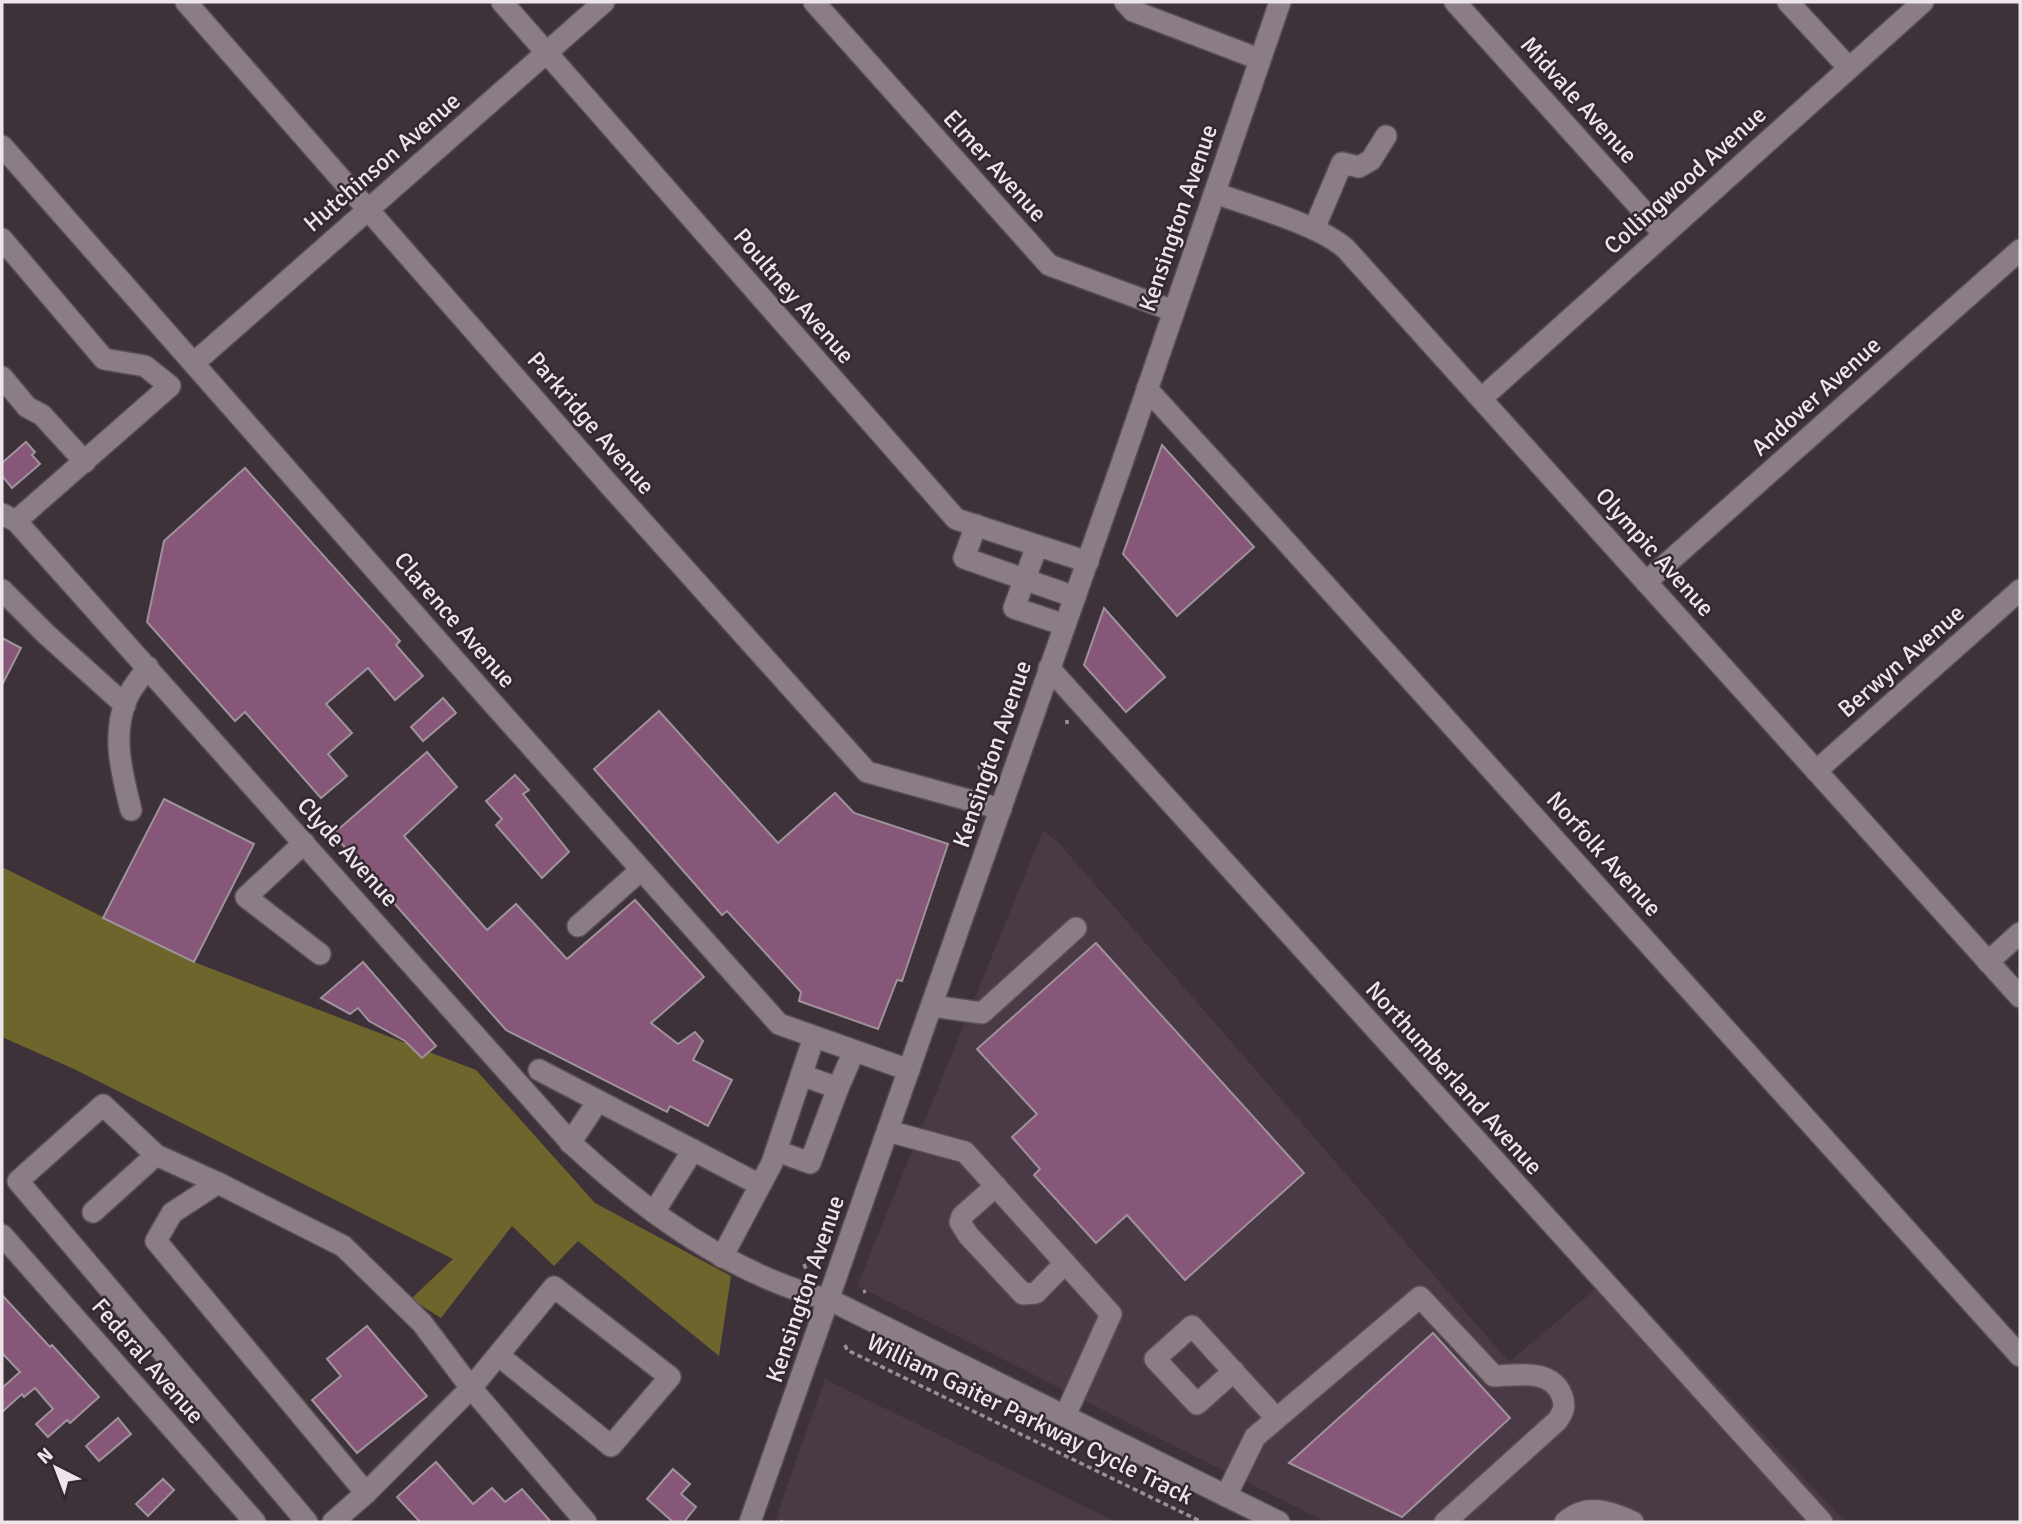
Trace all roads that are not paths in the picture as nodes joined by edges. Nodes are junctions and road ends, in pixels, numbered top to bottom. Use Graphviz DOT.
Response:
graph roads {
  1 [pos="186,2"];
  2 [pos="502,2"];
  3 [pos="604,2"];
  4 [pos="814,2"];
  5 [pos="1125,2"];
  6 [pos="1280,2"];
  7 [pos="1455,2"];
  8 [pos="1788,2"];
  9 [pos="1923,2"];
  10 [pos="547,52"];
  11 [pos="1259,59"];
  12 [pos="1849,68"];
  13 [pos="1386,136"];
  14 [pos="6,158"];
  15 [pos="1215,193"];
  16 [pos="369,209"];
  17 [pos="1314,229"];
  18 [pos="1664,234"];
  19 [pos="2,239"];
  20 [pos="2020,250"];
  21 [pos="1174,311"];
  22 [pos="194,363"];
  23 [pos="2,377"];
  24 [pos="1147,389"];
  25 [pos="1482,398"];
  26 [pos="85,462"];
  27 [pos="7,521"];
  28 [pos="976,526"];
  29 [pos="1037,545"];
  30 [pos="1088,562"];
  31 [pos="1024,580"];
  32 [pos="1646,582"];
  33 [pos="2,590"];
  34 [pos="2020,590"];
  35 [pos="1075,597"];
  36 [pos="1065,625"];
  37 [pos="148,667"];
  38 [pos="1049,668"];
  39 [pos="125,705"];
  40 [pos="1816,771"];
  41 [pos="1001,808"];
  42 [pos="131,810"];
  43 [pos="304,843"];
  44 [pos="642,870"];
  45 [pos="578,926"];
  46 [pos="1076,928"];
  47 [pos="2020,933"];
  48 [pos="320,954"];
  49 [pos="1988,962"];
  50 [pos="2020,998"];
  51 [pos="932,1006"];
  52 [pos="814,1037"];
  53 [pos="853,1051"];
  54 [pos="539,1070"];
  55 [pos="909,1070"];
  56 [pos="802,1075"];
  57 [pos="838,1088"];
  58 [pos="597,1101"];
  59 [pos="888,1131"];
  60 [pos="570,1143"];
  61 [pos="693,1150"];
  62 [pos="777,1151"];
  63 [pos="156,1155"];
  64 [pos="218,1184"];
  65 [pos="760,1185"];
  66 [pos="996,1186"];
  67 [pos="93,1212"];
  68 [pos="654,1212"];
  69 [pos="2,1235"];
  70 [pos="722,1257"];
  71 [pos="1065,1263"];
  72 [pos="830,1300"];
  73 [pos="498,1355"];
  74 [pos="2020,1356"];
  75 [pos="1234,1371"];
  76 [pos="471,1388"];
  77 [pos="1065,1416"];
  78 [pos="1276,1418"];
  79 [pos="366,1493"];
  80 [pos="1226,1496"];
  81 [pos="752,1521"];
  82 [pos="254,1522"];
  83 [pos="307,1522"];
  84 [pos="333,1522"];
  85 [pos="586,1522"];
  86 [pos="1279,1522"];
  87 [pos="1444,1522"];
  88 [pos="1565,1522"];
  89 [pos="1633,1522"];
  90 [pos="1822,1522"];
  1 -- 16 [label="street, Parkridge Avenue"];
  2 -- 10 [label="street, Poultney Avenue"];
  3 -- 10 [label="street, Hutchinson Avenue"];
  4 -- 21 [label="street, Elmer Avenue"];
  5 -- 11 [label="street"];
  6 -- 11 [label="street, Kensington Avenue"];
  7 -- 18 [label="street, Midvale Avenue"];
  8 -- 12 [label="street"];
  9 -- 12 [label="street, Collingwood Avenue"];
  10 -- 16 [label="street, Hutchinson Avenue"];
  10 -- 28 [label="street, Poultney Avenue"];
  11 -- 15 [label="street, Kensington Avenue"];
  12 -- 18 [label="street, Collingwood Avenue"];
  13 -- 17 [label="street"];
  14 -- 22 [label="street, Clarence Avenue"];
  15 -- 17 [label="street, Olympic Avenue"];
  15 -- 21 [label="street, Kensington Avenue"];
  16 -- 22 [label="street, Hutchinson Avenue"];
  16 -- 41 [label="street, Parkridge Avenue"];
  17 -- 25 [label="street, Olympic Avenue"];
  18 -- 25 [label="street, Collingwood Avenue"];
  19 -- 26 [label="street, Clyde Avenue"];
  20 -- 32 [label="street, Andover Avenue"];
  21 -- 24 [label="street, Kensington Avenue"];
  22 -- 44 [label="street, Clarence Avenue"];
  23 -- 26 [label="street"];
  24 -- 30 [label="street, Kensington Avenue"];
  24 -- 74 [label="street, Norfolk Avenue"];
  25 -- 32 [label="street, Olympic Avenue"];
  26 -- 27 [label="street, Clyde Avenue"];
  27 -- 37 [label="street, Clyde Avenue"];
  28 -- 29 [label="street, Poultney Avenue"];
  28 -- 31 [label="street"];
  29 -- 30 [label="street, Poultney Avenue"];
  29 -- 31 [label="street"];
  30 -- 35 [label="street, Kensington Avenue"];
  31 -- 35 [label="street"];
  31 -- 36 [label="street"];
  32 -- 40 [label="street, Olympic Avenue"];
  33 -- 39 [label="street"];
  34 -- 40 [label="street, Berwyn Avenue"];
  35 -- 36 [label="street, Kensington Avenue"];
  36 -- 38 [label="street, Kensington Avenue"];
  37 -- 39 [label="street"];
  37 -- 43 [label="street, Clyde Avenue"];
  38 -- 41 [label="street, Kensington Avenue"];
  38 -- 90 [label="street, Northumberland Avenue"];
  39 -- 42 [label="street"];
  40 -- 49 [label="street, Olympic Avenue"];
  41 -- 51 [label="street, Kensington Avenue"];
  43 -- 48 [label="street"];
  43 -- 60 [label="street, Clyde Avenue"];
  44 -- 45 [label="street"];
  44 -- 52 [label="street, Clarence Avenue"];
  46 -- 51 [label="street"];
  47 -- 49 [label="street"];
  49 -- 50 [label="street, Olympic Avenue"];
  51 -- 55 [label="street, Kensington Avenue"];
  52 -- 53 [label="street, Clarence Avenue"];
  52 -- 56 [label="street"];
  53 -- 55 [label="street, Clarence Avenue"];
  53 -- 57 [label="street"];
  54 -- 58 [label="street"];
  55 -- 59 [label="street, Kensington Avenue"];
  56 -- 57 [label="street"];
  56 -- 62 [label="street"];
  57 -- 62 [label="street"];
  58 -- 60 [label="street"];
  58 -- 61 [label="street"];
  59 -- 66 [label="street"];
  59 -- 72 [label="street, Kensington Avenue"];
  60 -- 68 [label="street, Clyde Avenue"];
  61 -- 65 [label="street"];
  61 -- 68 [label="street"];
  62 -- 65 [label="street"];
  63 -- 64 [label="street"];
  63 -- 67 [label="street"];
  63 -- 83 [label="street"];
  64 -- 76 [label="street"];
  64 -- 79 [label="street"];
  65 -- 70 [label="street"];
  66 -- 71 [label="street"];
  66 -- 71 [label="street"];
  68 -- 70 [label="street, Clyde Avenue"];
  69 -- 82 [label="street, Federal Avenue"];
  70 -- 72 [label="street, Clyde Avenue"];
  71 -- 77 [label="street"];
  72 -- 77 [label="street, Clyde Avenue"];
  72 -- 81 [label="street, Kensington Avenue"];
  73 -- 73 [label="street"];
  73 -- 76 [label="street"];
  75 -- 78 [label="street"];
  76 -- 79 [label="street"];
  76 -- 85 [label="street"];
  77 -- 80 [label="street, Clyde Avenue"];
  78 -- 80 [label="street"];
  78 -- 87 [label="street"];
  79 -- 84 [label="street"];
  80 -- 86 [label="street, Clyde Avenue"];
  88 -- 89 [label="street"];
}
